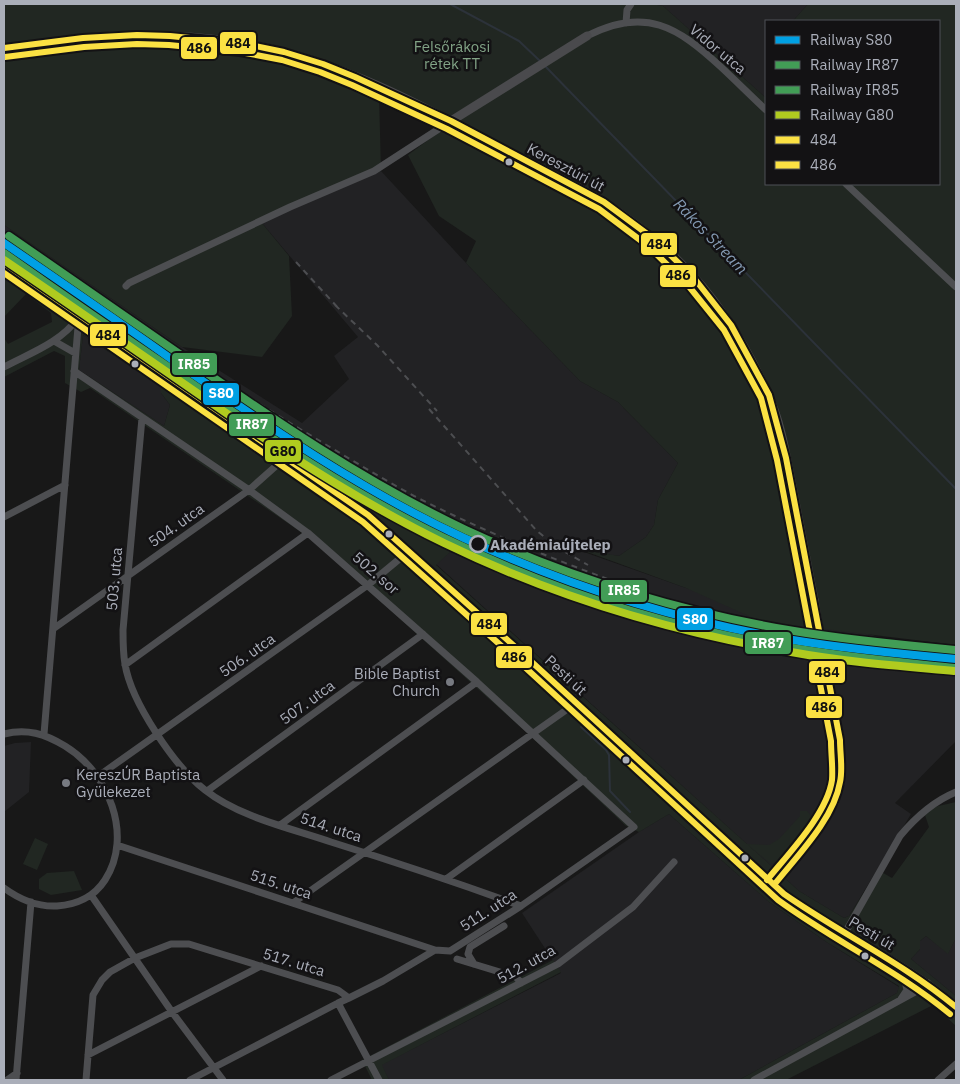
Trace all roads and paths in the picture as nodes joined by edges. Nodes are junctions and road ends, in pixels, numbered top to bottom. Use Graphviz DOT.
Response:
graph roads {
  1 [pos="631,4"];
  2 [pos="626,23"];
  3 [pos="587,36"];
  4 [pos="4,48"];
  5 [pos="765,109"];
  6 [pos="465,113"];
  7 [pos="451,121"];
  8 [pos="472,132"];
  9 [pos="847,185"];
  10 [pos="4,263"];
  11 [pos="126,286"];
  12 [pos="956,287"];
  13 [pos="79,315"];
  14 [pos="54,341"];
  15 [pos="75,353"];
  16 [pos="4,367"];
  17 [pos="74,372"];
  18 [pos="142,418"];
  19 [pos="286,457"];
  20 [pos="66,486"];
  21 [pos="249,490"];
  22 [pos="4,517"];
  23 [pos="308,533"];
  24 [pos="409,551"];
  25 [pos="128,575"];
  26 [pos="368,585"];
  27 [pos="53,628"];
  28 [pos="423,634"];
  29 [pos="125,665"];
  30 [pos="477,682"];
  31 [pos="576,703"];
  32 [pos="533,733"];
  33 [pos="4,734"];
  34 [pos="44,734"];
  35 [pos="158,735"];
  36 [pos="97,777"];
  37 [pos="584,780"];
  38 [pos="207,791"];
  39 [pos="956,792"];
  40 [pos="280,825"];
  41 [pos="634,827"];
  42 [pos="117,845"];
  43 [pos="364,852"];
  44 [pos="674,862"];
  45 [pos="446,879"];
  46 [pos="774,885"];
  47 [pos="4,888"];
  48 [pos="91,895"];
  49 [pos="31,902"];
  50 [pos="293,903"];
  51 [pos="521,906"];
  52 [pos="504,926"];
  53 [pos="846,933"];
  54 [pos="435,950"];
  55 [pos="135,958"];
  56 [pos="457,959"];
  57 [pos="474,964"];
  58 [pos="261,966"];
  59 [pos="902,968"];
  60 [pos="521,983"];
  61 [pos="928,983"];
  62 [pos="349,998"];
  63 [pos="901,1000"];
  64 [pos="338,1003"];
  65 [pos="956,1007"];
  66 [pos="172,1012"];
  67 [pos="88,1055"];
  68 [pos="369,1060"];
  69 [pos="956,1064"];
  70 [pos="214,1068"];
  71 [pos="17,1077"];
  72 [pos="7,1080"];
  73 [pos="86,1080"];
  74 [pos="190,1080"];
  75 [pos="222,1080"];
  76 [pos="331,1080"];
  77 [pos="379,1080"];
  78 [pos="754,1080"];
  79 [pos="938,1080"];
  1 -- 2 [label="street"];
  2 -- 3 [label="street, Vidor utca"];
  2 -- 5 [label="street, Vidor utca"];
  3 -- 6 [label="main road"];
  4 -- 7 [label="main road, Keresztúri út"];
  6 -- 7 [label="main road"];
  6 -- 8 [label="main road"];
  7 -- 8 [label="main road, Keresztúri út"];
  7 -- 11 [label="street"];
  8 -- 46 [label="main road, Keresztúri út, bridge"];
  9 -- 12 [label="street"];
  10 -- 13 [label="main road, Pesti út"];
  13 -- 14 [label="street"];
  13 -- 15 [label="street"];
  13 -- 19 [label="main road, Pesti út"];
  14 -- 15 [label="street"];
  14 -- 16 [label="street"];
  15 -- 17 [label="street"];
  17 -- 18 [label="street, 502. sor"];
  17 -- 20 [label="street"];
  18 -- 21 [label="street, 502. sor"];
  18 -- 25 [label="street, 503. utca"];
  19 -- 21 [label="street, 504. utca"];
  19 -- 24 [label="main road, Pesti út"];
  20 -- 22 [label="street"];
  20 -- 27 [label="street"];
  21 -- 23 [label="street, 502. sor"];
  21 -- 25 [label="street, 504. utca"];
  23 -- 26 [label="street, 502. sor"];
  23 -- 29 [label="street"];
  24 -- 26 [label="street, 506. utca"];
  24 -- 31 [label="main road, Pesti út"];
  25 -- 27 [label="street, 504. utca"];
  25 -- 29 [label="street, 503. utca"];
  26 -- 28 [label="street, 502. sor"];
  26 -- 35 [label="street, 506. utca"];
  27 -- 34 [label="street"];
  28 -- 30 [label="street, 502. sor"];
  28 -- 38 [label="street, 507. utca"];
  29 -- 35 [label="street, 503. utca"];
  30 -- 32 [label="street, 502. sor"];
  30 -- 40 [label="street"];
  31 -- 32 [label="street"];
  31 -- 46 [label="main road, Pesti út"];
  32 -- 37 [label="street, 502. sor"];
  32 -- 43 [label="street"];
  33 -- 34 [label="street"];
  34 -- 36 [label="street"];
  35 -- 36 [label="street, 506. utca"];
  35 -- 38 [label="street, 514. utca"];
  36 -- 42 [label="street"];
  37 -- 41 [label="street, 502. sor"];
  37 -- 45 [label="street"];
  38 -- 40 [label="street, 514. utca"];
  39 -- 53 [label="street"];
  40 -- 43 [label="street, 514. utca"];
  41 -- 51 [label="street, 511. utca"];
  42 -- 48 [label="street"];
  42 -- 50 [label="street, 515. utca"];
  43 -- 45 [label="street, 514. utca"];
  43 -- 50 [label="street"];
  44 -- 60 [label="street, 512. utca"];
  45 -- 51 [label="street, 514. utca"];
  46 -- 53 [label="main road, Pesti út"];
  47 -- 49 [label="street"];
  48 -- 49 [label="street"];
  48 -- 55 [label="street"];
  49 -- 71 [label="street"];
  50 -- 54 [label="street, 515. utca"];
  51 -- 54 [label="street, 511. utca"];
  52 -- 57 [label="street, 511. utca"];
  53 -- 59 [label="main road, Pesti út"];
  54 -- 62 [label="street, 511. utca"];
  55 -- 58 [label="street, 517. utca"];
  55 -- 66 [label="street"];
  55 -- 67 [label="street, 517. utca"];
  56 -- 57 [label="street"];
  57 -- 60 [label="street"];
  58 -- 62 [label="street, 517. utca"];
  58 -- 66 [label="street"];
  59 -- 61 [label="main road, Pesti út"];
  59 -- 63 [label="street"];
  60 -- 68 [label="street, 512. utca"];
  61 -- 63 [label="street"];
  61 -- 65 [label="main road, Pesti út"];
  62 -- 64 [label="street"];
  63 -- 78 [label="street"];
  64 -- 68 [label="street"];
  64 -- 70 [label="street"];
  66 -- 67 [label="street"];
  66 -- 70 [label="street"];
  67 -- 73 [label="street, 517. utca"];
  68 -- 76 [label="street, 512. utca"];
  68 -- 77 [label="street"];
  69 -- 79 [label="street"];
  70 -- 74 [label="street"];
  70 -- 75 [label="street"];
  71 -- 72 [label="street"];
}
